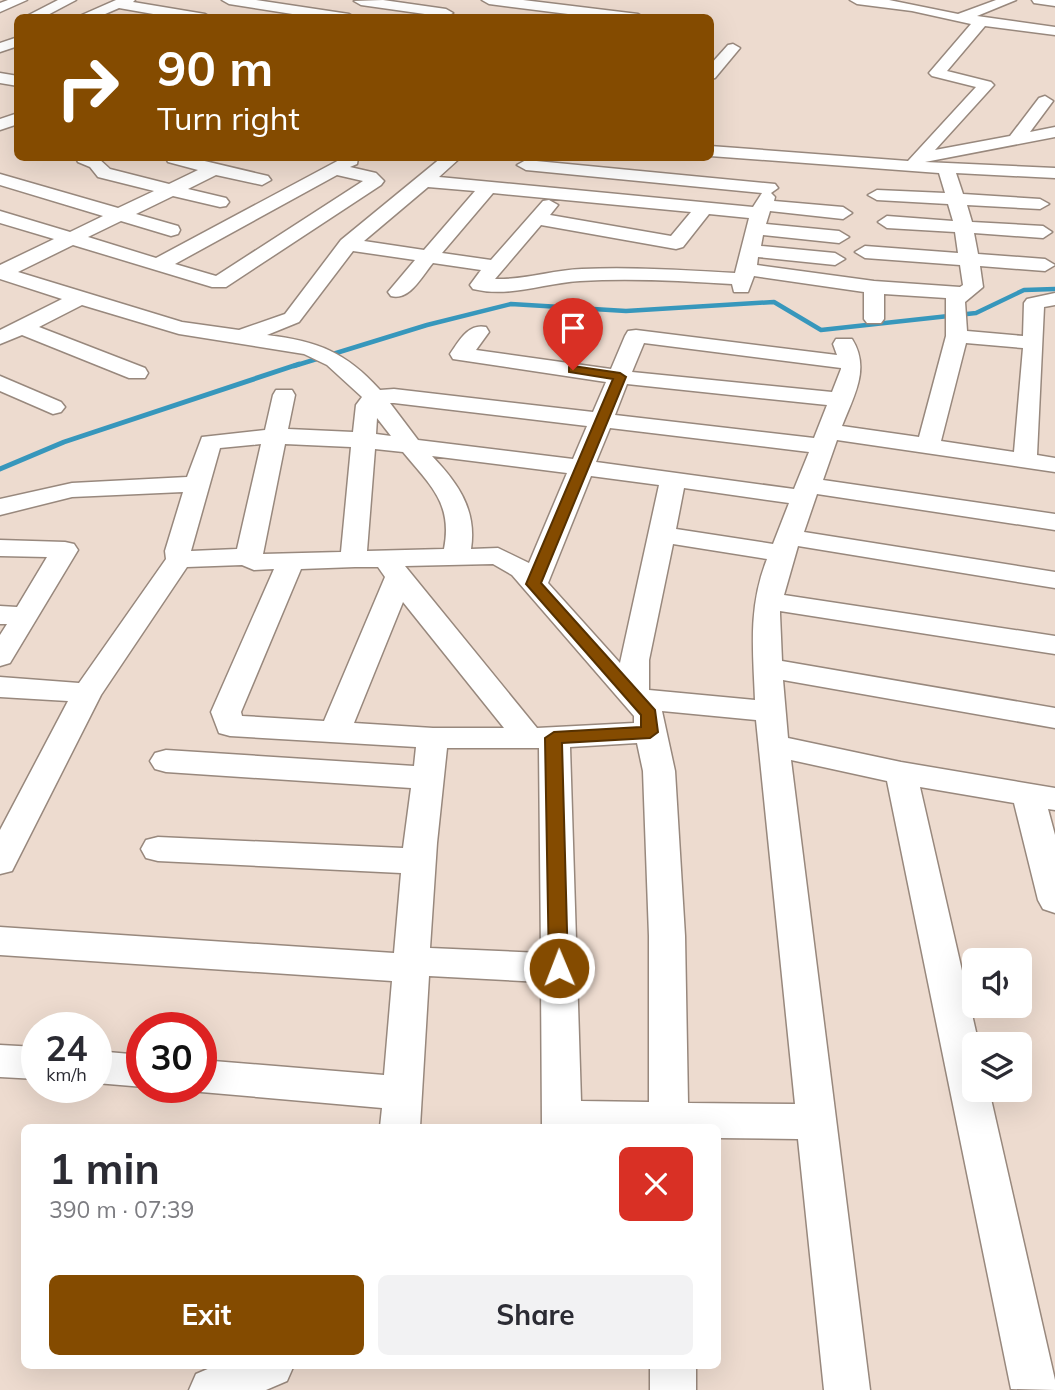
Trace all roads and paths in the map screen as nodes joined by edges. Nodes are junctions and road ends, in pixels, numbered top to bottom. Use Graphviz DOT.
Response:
graph roads {
  1 [pos="20,0"];
  2 [pos="69,0"];
  3 [pos="305,0"];
  4 [pos="489,0"];
  5 [pos="574,0"];
  6 [pos="857,0"];
  7 [pos="933,0"];
  8 [pos="1039,0"];
  9 [pos="238,1"];
  10 [pos="362,1"];
  11 [pos="875,1"];
  12 [pos="123,2"];
  13 [pos="1055,2"];
  14 [pos="515,3"];
  15 [pos="912,7"];
  16 [pos="287,8"];
  17 [pos="1018,8"];
  18 [pos="447,12"];
  19 [pos="39,14"];
  20 [pos="92,14"];
  21 [pos="186,14"];
  22 [pos="214,14"];
  23 [pos="277,14"];
  24 [pos="322,14"];
  25 [pos="343,14"];
  26 [pos="501,14"];
  27 [pos="645,14"];
  28 [pos="985,14"];
  29 [pos="1,16"];
  30 [pos="1055,16"];
  31 [pos="1055,32"];
  32 [pos="733,48"];
  33 [pos="714,70"];
  34 [pos="1045,101"];
  35 [pos="1055,132"];
  36 [pos="1008,141"];
  37 [pos="1055,146"];
  38 [pos="714,151"];
  39 [pos="780,157"];
  40 [pos="91,161"];
  41 [pos="185,161"];
  42 [pos="350,161"];
  43 [pos="448,161"];
  44 [pos="919,162"];
  45 [pos="593,164"];
  46 [pos="526,165"];
  47 [pos="946,168"];
  48 [pos="214,169"];
  49 [pos="335,169"];
  50 [pos="1055,173"];
  51 [pos="0,179"];
  52 [pos="262,180"];
  53 [pos="425,181"];
  54 [pos="488,187"];
  55 [pos="171,190"];
  56 [pos="567,194"];
  57 [pos="877,195"];
  58 [pos="955,198"];
  59 [pos="220,202"];
  60 [pos="1040,204"];
  61 [pos="705,207"];
  62 [pos="762,209"];
  63 [pos="844,213"];
  64 [pos="121,214"];
  65 [pos="0,217"];
  66 [pos="538,219"];
  67 [pos="887,222"];
  68 [pos="963,226"];
  69 [pos="171,230"];
  70 [pos="1043,232"];
  71 [pos="839,237"];
  72 [pos="71,239"];
  73 [pos="348,244"];
  74 [pos="865,252"];
  75 [pos="429,255"];
  76 [pos="835,258"];
  77 [pos="968,259"];
  78 [pos="158,265"];
  79 [pos="1045,265"];
  80 [pos="498,267"];
  81 [pos="744,272"];
  82 [pos="4,278"];
  83 [pos="874,287"];
  84 [pos="398,292"];
  85 [pos="77,299"];
  86 [pos="1055,299"];
  87 [pos="959,316"];
  88 [pos="874,319"];
  89 [pos="20,327"];
  90 [pos="478,332"];
  91 [pos="241,337"];
  92 [pos="0,338"];
  93 [pos="1034,343"];
  94 [pos="137,373"];
  95 [pos="620,377"];
  96 [pos="0,383"];
  97 [pos="284,395"];
  98 [pos="375,397"];
  99 [pos="842,400"];
  100 [pos="53,407"];
  101 [pos="602,421"];
  102 [pos="275,436"];
  103 [pos="824,439"];
  104 [pos="364,440"];
  105 [pos="410,445"];
  106 [pos="928,447"];
  107 [pos="1026,460"];
  108 [pos="1055,465"];
  109 [pos="581,466"];
  110 [pos="673,479"];
  111 [pos="197,484"];
  112 [pos="805,492"];
  113 [pos="0,506"];
  114 [pos="1055,522"];
  115 [pos="662,534"];
  116 [pos="785,545"];
  117 [pos="0,548"];
  118 [pos="249,557"];
  119 [pos="456,557"];
  120 [pos="179,559"];
  121 [pos="353,560"];
  122 [pos="291,561"];
  123 [pos="392,568"];
  124 [pos="1055,580"];
  125 [pos="534,584"];
  126 [pos="769,601"];
  127 [pos="13,616"];
  128 [pos="1055,645"];
  129 [pos="0,657"];
  130 [pos="768,668"];
  131 [pos="0,687"];
  132 [pos="87,693"];
  133 [pos="634,698"];
  134 [pos="770,711"];
  135 [pos="1055,718"];
  136 [pos="335,732"];
  137 [pos="650,732"];
  138 [pos="433,738"];
  139 [pos="541,738"];
  140 [pos="774,746"];
  141 [pos="166,761"];
  142 [pos="901,773"];
  143 [pos="428,778"];
  144 [pos="1041,796"];
  145 [pos="158,849"];
  146 [pos="419,861"];
  147 [pos="0,862"];
  148 [pos="1055,900"];
  149 [pos="0,941"];
  150 [pos="411,965"];
  151 [pos="559,968"];
  152 [pos="0,1061"];
  153 [pos="21,1062"];
  154 [pos="217,1079"];
  155 [pos="401,1110"];
  156 [pos="816,1122"];
  157 [pos="562,1123"];
  158 [pos="669,1123"];
  159 [pos="262,1369"];
  160 [pos="673,1369"];
  161 [pos="1055,1384"];
  162 [pos="212,1390"];
  163 [pos="673,1390"];
  164 [pos="847,1390"];
  165 [pos="1033,1390"];
  1 -- 29 [label="street"];
  2 -- 19 [label="street"];
  3 -- 16 [label="street"];
  4 -- 14 [label="street"];
  5 -- 27 [label="street"];
  6 -- 11 [label="street"];
  7 -- 15 [label="street"];
  8 -- 13 [label="street"];
  9 -- 16 [label="street"];
  9 -- 22 [label="street"];
  10 -- 18 [label="street"];
  10 -- 25 [label="street"];
  11 -- 15 [label="street"];
  12 -- 20 [label="street"];
  12 -- 21 [label="street"];
  14 -- 26 [label="street"];
  14 -- 27 [label="street"];
  15 -- 28 [label="street"];
  16 -- 23 [label="street"];
  16 -- 24 [label="street"];
  17 -- 28 [label="street"];
  17 -- 30 [label="street"];
  28 -- 31 [label="street"];
  28 -- 44 [label="street"];
  32 -- 33 [label="street"];
  34 -- 36 [label="street"];
  35 -- 36 [label="street"];
  36 -- 37 [label="street"];
  36 -- 44 [label="street"];
  38 -- 39 [label="street"];
  39 -- 44 [label="street"];
  39 -- 62 [label="street"];
  40 -- 55 [label="street"];
  41 -- 48 [label="street"];
  42 -- 49 [label="street"];
  43 -- 53 [label="street"];
  44 -- 47 [label="street"];
  45 -- 46 [label="street"];
  45 -- 56 [label="street"];
  45 -- 62 [label="street"];
  47 -- 50 [label="street"];
  47 -- 58 [label="street"];
  48 -- 52 [label="street"];
  48 -- 55 [label="street"];
  49 -- 78 [label="street"];
  49 -- 78 [label="street"];
  51 -- 64 [label="street"];
  53 -- 54 [label="street"];
  53 -- 73 [label="street"];
  54 -- 56 [label="street"];
  54 -- 75 [label="street"];
  55 -- 59 [label="street"];
  55 -- 64 [label="street"];
  56 -- 61 [label="street"];
  56 -- 66 [label="street"];
  57 -- 58 [label="street"];
  58 -- 60 [label="street"];
  58 -- 68 [label="street"];
  61 -- 62 [label="street"];
  61 -- 66 [label="street"];
  62 -- 63 [label="street"];
  62 -- 71 [label="street"];
  62 -- 81 [label="street"];
  64 -- 69 [label="street"];
  64 -- 72 [label="street"];
  65 -- 72 [label="street"];
  66 -- 80 [label="street"];
  67 -- 68 [label="street"];
  68 -- 70 [label="street"];
  68 -- 77 [label="street"];
  72 -- 78 [label="street"];
  72 -- 82 [label="street"];
  73 -- 75 [label="street"];
  73 -- 91 [label="street"];
  74 -- 77 [label="street"];
  75 -- 80 [label="street"];
  75 -- 84 [label="street"];
  76 -- 81 [label="street"];
  77 -- 79 [label="street"];
  77 -- 87 [label="street"];
  80 -- 81 [label="street"];
  81 -- 83 [label="street"];
  82 -- 85 [label="street"];
  83 -- 87 [label="street"];
  83 -- 88 [label="street"];
  85 -- 89 [label="street"];
  85 -- 91 [label="street"];
  86 -- 93 [label="street"];
  87 -- 93 [label="street"];
  87 -- 106 [label="street"];
  89 -- 92 [label="street"];
  89 -- 94 [label="street"];
  90 -- 95 [label="street"];
  91 -- 98 [label="street"];
  93 -- 107 [label="street"];
  95 -- 99 [label="street"];
  95 -- 99 [label="street"];
  95 -- 101 [label="street"];
  96 -- 100 [label="street"];
  97 -- 102 [label="street"];
  98 -- 101 [label="street"];
  98 -- 104 [label="street"];
  98 -- 105 [label="street"];
  99 -- 103 [label="street"];
  101 -- 103 [label="street"];
  101 -- 109 [label="street"];
  102 -- 104 [label="street"];
  102 -- 111 [label="street"];
  102 -- 118 [label="street"];
  103 -- 106 [label="street"];
  103 -- 112 [label="street"];
  104 -- 105 [label="street"];
  104 -- 121 [label="street"];
  105 -- 109 [label="street"];
  105 -- 119 [label="street"];
  106 -- 107 [label="street"];
  107 -- 108 [label="street"];
  109 -- 110 [label="street"];
  109 -- 125 [label="street"];
  110 -- 112 [label="street"];
  110 -- 115 [label="street"];
  111 -- 113 [label="street"];
  111 -- 120 [label="street"];
  112 -- 114 [label="street"];
  112 -- 116 [label="street"];
  115 -- 116 [label="street"];
  115 -- 133 [label="street"];
  116 -- 124 [label="street"];
  116 -- 126 [label="street"];
  117 -- 127 [label="street"];
  118 -- 120 [label="street"];
  118 -- 122 [label="street"];
  119 -- 123 [label="street"];
  119 -- 125 [label="street"];
  120 -- 132 [label="street"];
  121 -- 122 [label="street"];
  121 -- 123 [label="street"];
  122 -- 136 [label="street"];
  123 -- 136 [label="street"];
  123 -- 139 [label="street"];
  125 -- 133 [label="street"];
  126 -- 128 [label="street"];
  126 -- 130 [label="street"];
  127 -- 129 [label="street"];
  130 -- 134 [label="street"];
  130 -- 135 [label="street"];
  131 -- 132 [label="street"];
  132 -- 147 [label="street"];
  133 -- 134 [label="street"];
  133 -- 137 [label="street"];
  134 -- 140 [label="street"];
  136 -- 138 [label="street"];
  137 -- 139 [label="street"];
  137 -- 158 [label="street"];
  138 -- 139 [label="street"];
  138 -- 143 [label="street"];
  139 -- 151 [label="street"];
  140 -- 142 [label="street"];
  140 -- 156 [label="street"];
  141 -- 143 [label="street"];
  142 -- 144 [label="street"];
  142 -- 165 [label="street"];
  143 -- 146 [label="street"];
  144 -- 148 [label="street"];
  145 -- 146 [label="street"];
  146 -- 150 [label="street"];
  149 -- 150 [label="street"];
  150 -- 151 [label="street"];
  150 -- 155 [label="street"];
  151 -- 157 [label="street"];
  152 -- 153 [label="street"];
  154 -- 155 [label="street"];
  156 -- 158 [label="street"];
  156 -- 164 [label="street"];
  157 -- 158 [label="street"];
  159 -- 162 [label="street"];
  160 -- 163 [label="street"];
  161 -- 165 [label="street"];
}
